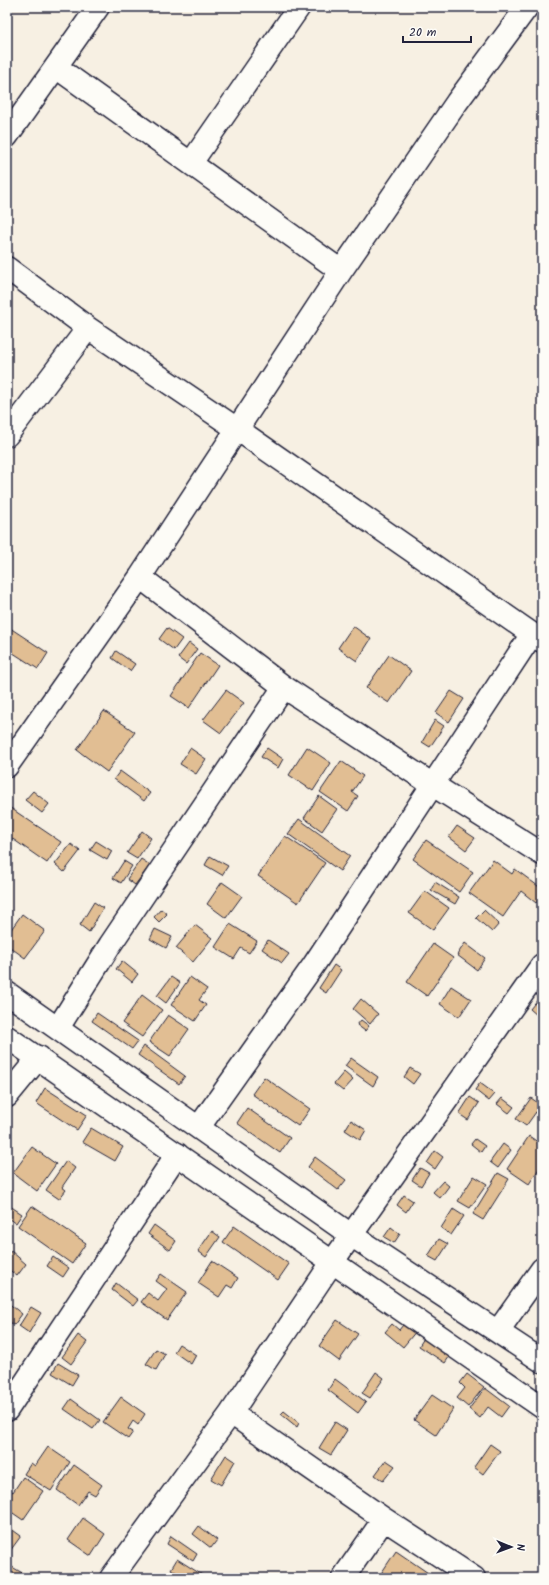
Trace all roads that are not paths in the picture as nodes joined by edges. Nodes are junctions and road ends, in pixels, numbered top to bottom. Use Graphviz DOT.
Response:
graph roads {
  1 [pos="98,7"];
  2 [pos="299,7"];
  3 [pos="527,7"];
  4 [pos="56,67"];
  5 [pos="7,136"];
  6 [pos="191,163"];
  7 [pos="7,268"];
  8 [pos="341,271"];
  9 [pos="88,328"];
  10 [pos="237,429"];
  11 [pos="7,435"];
  12 [pos="140,577"];
  13 [pos="537,637"];
  14 [pos="284,687"];
  15 [pos="8,764"];
  16 [pos="433,785"];
  17 [pos="542,854"];
  18 [pos="542,965"];
  19 [pos="7,993"];
  20 [pos="58,1028"];
  21 [pos="7,1037"];
  22 [pos="39,1057"];
  23 [pos="7,1096"];
  24 [pos="198,1127"];
  25 [pos="177,1154"];
  26 [pos="351,1235"];
  27 [pos="332,1261"];
  28 [pos="542,1269"];
  29 [pos="498,1331"];
  30 [pos="542,1361"];
  31 [pos="542,1407"];
  32 [pos="7,1410"];
  33 [pos="231,1413"];
  34 [pos="384,1519"];
  35 [pos="111,1578"];
  36 [pos="343,1578"];
  37 [pos="474,1578"];
  1 -- 4 [label="street"];
  2 -- 6 [label="street"];
  3 -- 8 [label="street"];
  4 -- 5 [label="street"];
  4 -- 6 [label="street"];
  6 -- 8 [label="street"];
  7 -- 9 [label="street"];
  8 -- 10 [label="street"];
  9 -- 10 [label="street"];
  9 -- 11 [label="street"];
  10 -- 12 [label="street"];
  10 -- 13 [label="street"];
  12 -- 14 [label="street"];
  12 -- 15 [label="street"];
  13 -- 16 [label="street"];
  14 -- 16 [label="street"];
  14 -- 20 [label="street"];
  16 -- 17 [label="street"];
  16 -- 24 [label="street"];
  18 -- 26 [label="street"];
  19 -- 20 [label="street"];
  20 -- 24 [label="street"];
  21 -- 22 [label="street"];
  22 -- 23 [label="street"];
  22 -- 25 [label="street"];
  24 -- 26 [label="street"];
  25 -- 27 [label="street"];
  25 -- 32 [label="street"];
  26 -- 27 [label="street"];
  26 -- 29 [label="street"];
  27 -- 31 [label="street"];
  27 -- 33 [label="street"];
  28 -- 29 [label="street"];
  29 -- 30 [label="street"];
  33 -- 34 [label="street"];
  33 -- 35 [label="street"];
  34 -- 36 [label="street"];
  34 -- 37 [label="street"];
}
